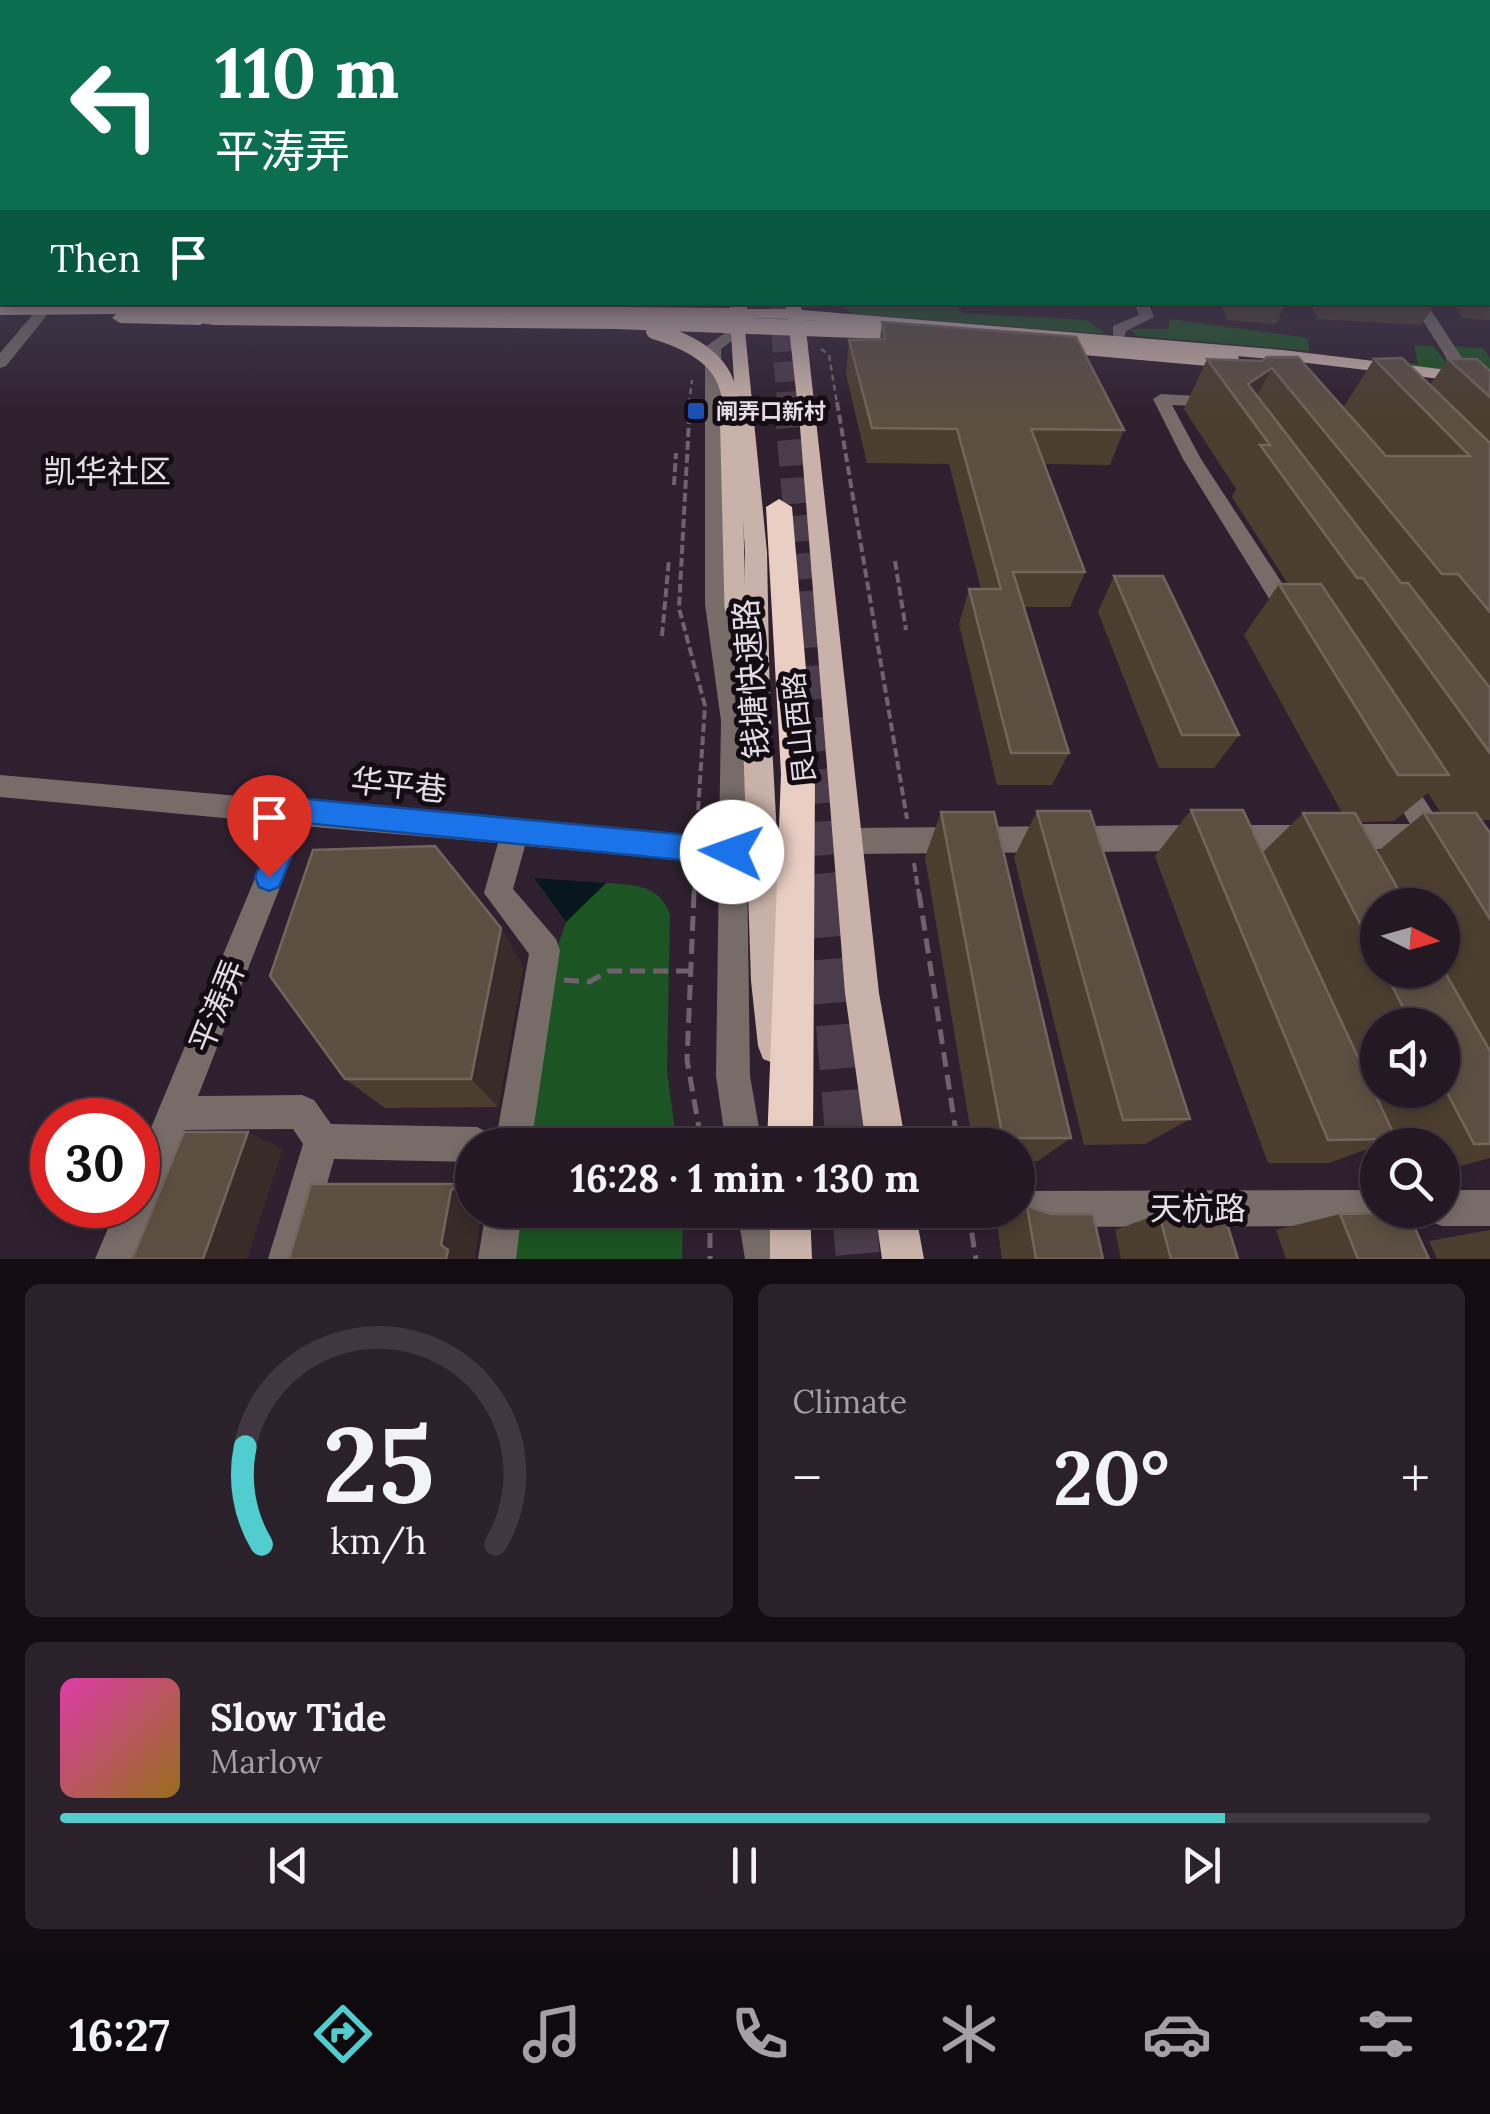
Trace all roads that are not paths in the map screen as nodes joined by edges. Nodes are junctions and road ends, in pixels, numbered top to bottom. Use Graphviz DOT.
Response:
graph roads {
  1 [pos="129,305"];
  2 [pos="1143,305"];
  3 [pos="1417,305"];
  4 [pos="0,311"];
  5 [pos="40,315"];
  6 [pos="738,315"];
  7 [pos="796,317"];
  8 [pos="616,321"];
  9 [pos="1118,341"];
  10 [pos="0,363"];
  11 [pos="1222,363"];
  12 [pos="1386,370"];
  13 [pos="1468,378"];
  14 [pos="1490,380"];
  15 [pos="1490,391"];
  16 [pos="780,508"];
  17 [pos="1307,640"];
  18 [pos="756,708"];
  19 [pos="1381,755"];
  20 [pos="0,786"];
  21 [pos="296,810"];
  22 [pos="515,832"];
  23 [pos="1434,837"];
  24 [pos="1471,837"];
  25 [pos="849,840"];
  26 [pos="732,852"];
  27 [pos="1452,867"];
  28 [pos="174,1112"];
  29 [pos="516,1128"];
  30 [pos="741,1128"];
  31 [pos="787,1128"];
  32 [pos="789,1128"];
  33 [pos="883,1128"];
  34 [pos="322,1140"];
  35 [pos="455,1144"];
  36 [pos="160,1146"];
  37 [pos="1360,1208"];
  38 [pos="1460,1208"];
  39 [pos="1490,1208"];
  40 [pos="1035,1209"];
  41 [pos="127,1228"];
  42 [pos="502,1228"];
  43 [pos="759,1228"];
  44 [pos="790,1228"];
  45 [pos="899,1228"];
  46 [pos="114,1259"];
  47 [pos="287,1259"];
  48 [pos="498,1259"];
  49 [pos="764,1259"];
  50 [pos="791,1259"];
  51 [pos="903,1259"];
  1 -- 8 [label="main road, bridge"];
  2 -- 9 [label="street"];
  3 -- 13 [label="street"];
  4 -- 5 [label="main road"];
  4 -- 6 [label="main road"];
  5 -- 6 [label="main road"];
  5 -- 10 [label="street"];
  6 -- 7 [label="main road"];
  6 -- 18 [label="main road, 艮山西路"];
  6 -- 26 [label="street"];
  7 -- 9 [label="main road"];
  7 -- 11 [label="main road"];
  7 -- 25 [label="main road, 艮山西路"];
  8 -- 11 [label="main road, bridge"];
  8 -- 18 [label="main road, bridge"];
  9 -- 12 [label="main road"];
  11 -- 12 [label="main road"];
  11 -- 15 [label="main road"];
  11 -- 17 [label="street"];
  12 -- 13 [label="main road"];
  13 -- 14 [label="main road"];
  16 -- 32 [label="highway, 钱塘快速路"];
  18 -- 31 [label="main road, 艮山西路"];
  19 -- 23 [label="street"];
  20 -- 21 [label="street, 华平巷"];
  21 -- 22 [label="street, 华平巷"];
  21 -- 28 [label="street, 平涛弄"];
  22 -- 26 [label="street, 华平巷"];
  22 -- 29 [label="street"];
  23 -- 24 [label="street"];
  23 -- 25 [label="street"];
  23 -- 27 [label="street"];
  25 -- 33 [label="main road, 艮山西路"];
  26 -- 30 [label="street"];
  28 -- 34 [label="street"];
  28 -- 36 [label="street, 平涛弄"];
  34 -- 35 [label="street"];
  34 -- 47 [label="street"];
  37 -- 40 [label="street, 天杭路"];
  38 -- 39 [label="street"];
  41 -- 46 [label="street, 平涛弄"];
  42 -- 48 [label="street"];
  43 -- 49 [label="street"];
  44 -- 50 [label="main road"];
  45 -- 51 [label="main road"];
}
